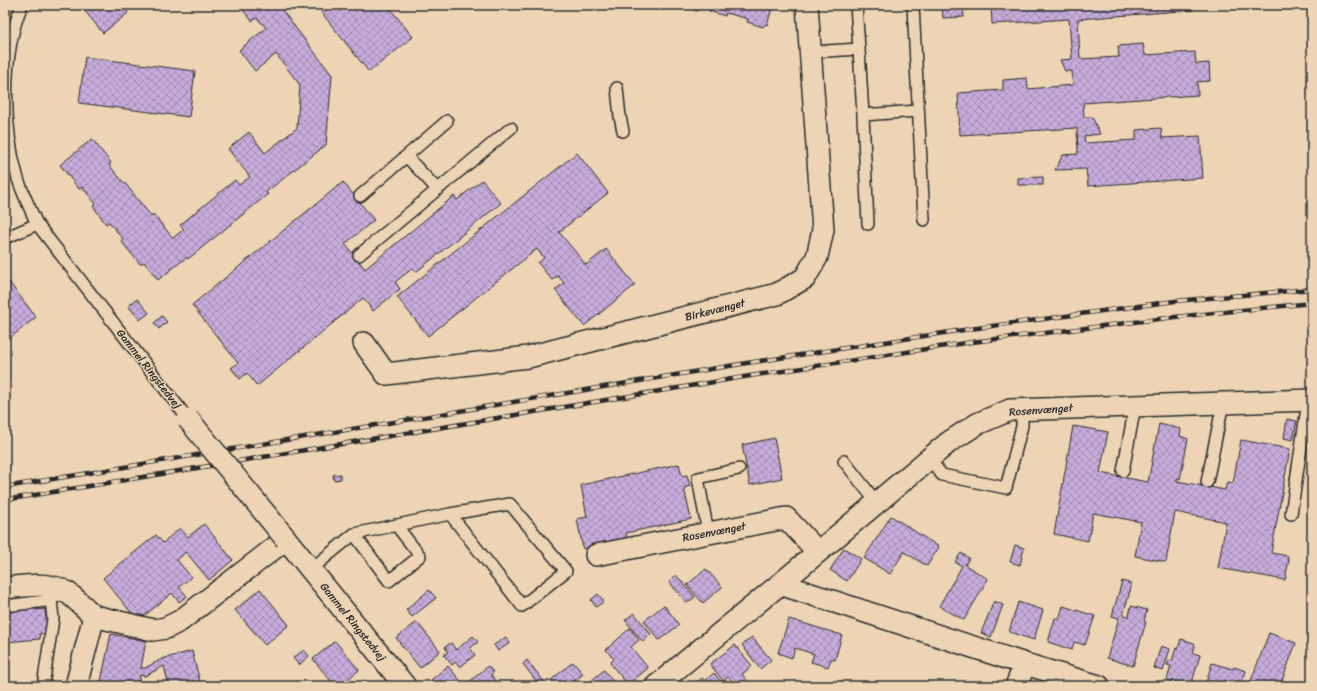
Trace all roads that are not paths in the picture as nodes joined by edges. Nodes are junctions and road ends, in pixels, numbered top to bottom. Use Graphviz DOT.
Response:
graph roads {
  1 [pos="22,5"];
  2 [pos="807,5"];
  3 [pos="856,5"];
  4 [pos="913,5"];
  5 [pos="859,49"];
  6 [pos="810,52"];
  7 [pos="617,88"];
  8 [pos="918,111"];
  9 [pos="863,115"];
  10 [pos="447,121"];
  11 [pos="511,128"];
  12 [pos="623,131"];
  13 [pos="406,156"];
  14 [pos="437,190"];
  15 [pos="360,196"];
  16 [pos="924,220"];
  17 [pos="37,224"];
  18 [pos="868,224"];
  19 [pos="5,238"];
  20 [pos="359,255"];
  21 [pos="364,343"];
  22 [pos="1310,400"];
  23 [pos="1222,403"];
  24 [pos="1135,406"];
  25 [pos="1022,410"];
  26 [pos="188,419"];
  27 [pos="930,458"];
  28 [pos="844,461"];
  29 [pos="739,469"];
  30 [pos="1123,471"];
  31 [pos="1207,482"];
  32 [pos="877,503"];
  33 [pos="450,514"];
  34 [pos="1291,514"];
  35 [pos="396,525"];
  36 [pos="708,533"];
  37 [pos="354,534"];
  38 [pos="286,539"];
  39 [pos="818,552"];
  40 [pos="596,555"];
  41 [pos="310,570"];
  42 [pos="780,584"];
  43 [pos="5,588"];
  44 [pos="60,596"];
  45 [pos="5,606"];
  46 [pos="94,616"];
  47 [pos="1026,664"];
  48 [pos="43,686"];
  49 [pos="76,686"];
  50 [pos="405,686"];
  51 [pos="656,686"];
  52 [pos="1016,686"];
  53 [pos="1099,686"];
  1 -- 17 [label="lane, Gammel Ringstedvej"];
  2 -- 6 [label="street, Birkevænget"];
  3 -- 5 [label="lane"];
  4 -- 8 [label="lane"];
  5 -- 6 [label="lane"];
  5 -- 9 [label="lane"];
  6 -- 21 [label="street, Birkevænget"];
  7 -- 12 [label="lane"];
  8 -- 9 [label="lane"];
  8 -- 16 [label="lane"];
  9 -- 18 [label="lane"];
  10 -- 13 [label="lane"];
  11 -- 14 [label="lane"];
  13 -- 14 [label="lane"];
  13 -- 15 [label="lane"];
  14 -- 20 [label="lane"];
  17 -- 19 [label="lane"];
  17 -- 26 [label="lane, Gammel Ringstedvej"];
  22 -- 23 [label="street, Rosenvænget"];
  22 -- 34 [label="lane"];
  23 -- 24 [label="street, Rosenvænget"];
  23 -- 31 [label="lane"];
  24 -- 25 [label="street, Rosenvænget"];
  24 -- 30 [label="lane"];
  25 -- 27 [label="street, Rosenvænget"];
  25 -- 27 [label="lane"];
  26 -- 38 [label="street, Gammel Ringstedvej, bridge"];
  27 -- 32 [label="street, Rosenvænget"];
  28 -- 32 [label="lane"];
  29 -- 36 [label="lane"];
  32 -- 39 [label="street, Rosenvænget"];
  33 -- 33 [label="lane"];
  33 -- 35 [label="lane"];
  35 -- 37 [label="lane"];
  35 -- 37 [label="lane"];
  36 -- 39 [label="street, Rosenvænget"];
  36 -- 40 [label="street, Rosenvænget"];
  37 -- 41 [label="lane"];
  38 -- 41 [label="street, Gammel Ringstedvej"];
  38 -- 46 [label="street"];
  39 -- 42 [label="street, Rosenvænget"];
  41 -- 50 [label="street, Gammel Ringstedvej"];
  42 -- 47 [label="street"];
  42 -- 51 [label="street, Rosenvænget"];
  43 -- 44 [label="street"];
  44 -- 45 [label="lane"];
  44 -- 46 [label="street"];
  44 -- 48 [label="lane"];
  46 -- 49 [label="street"];
  47 -- 52 [label="street"];
  47 -- 53 [label="street"];
}
